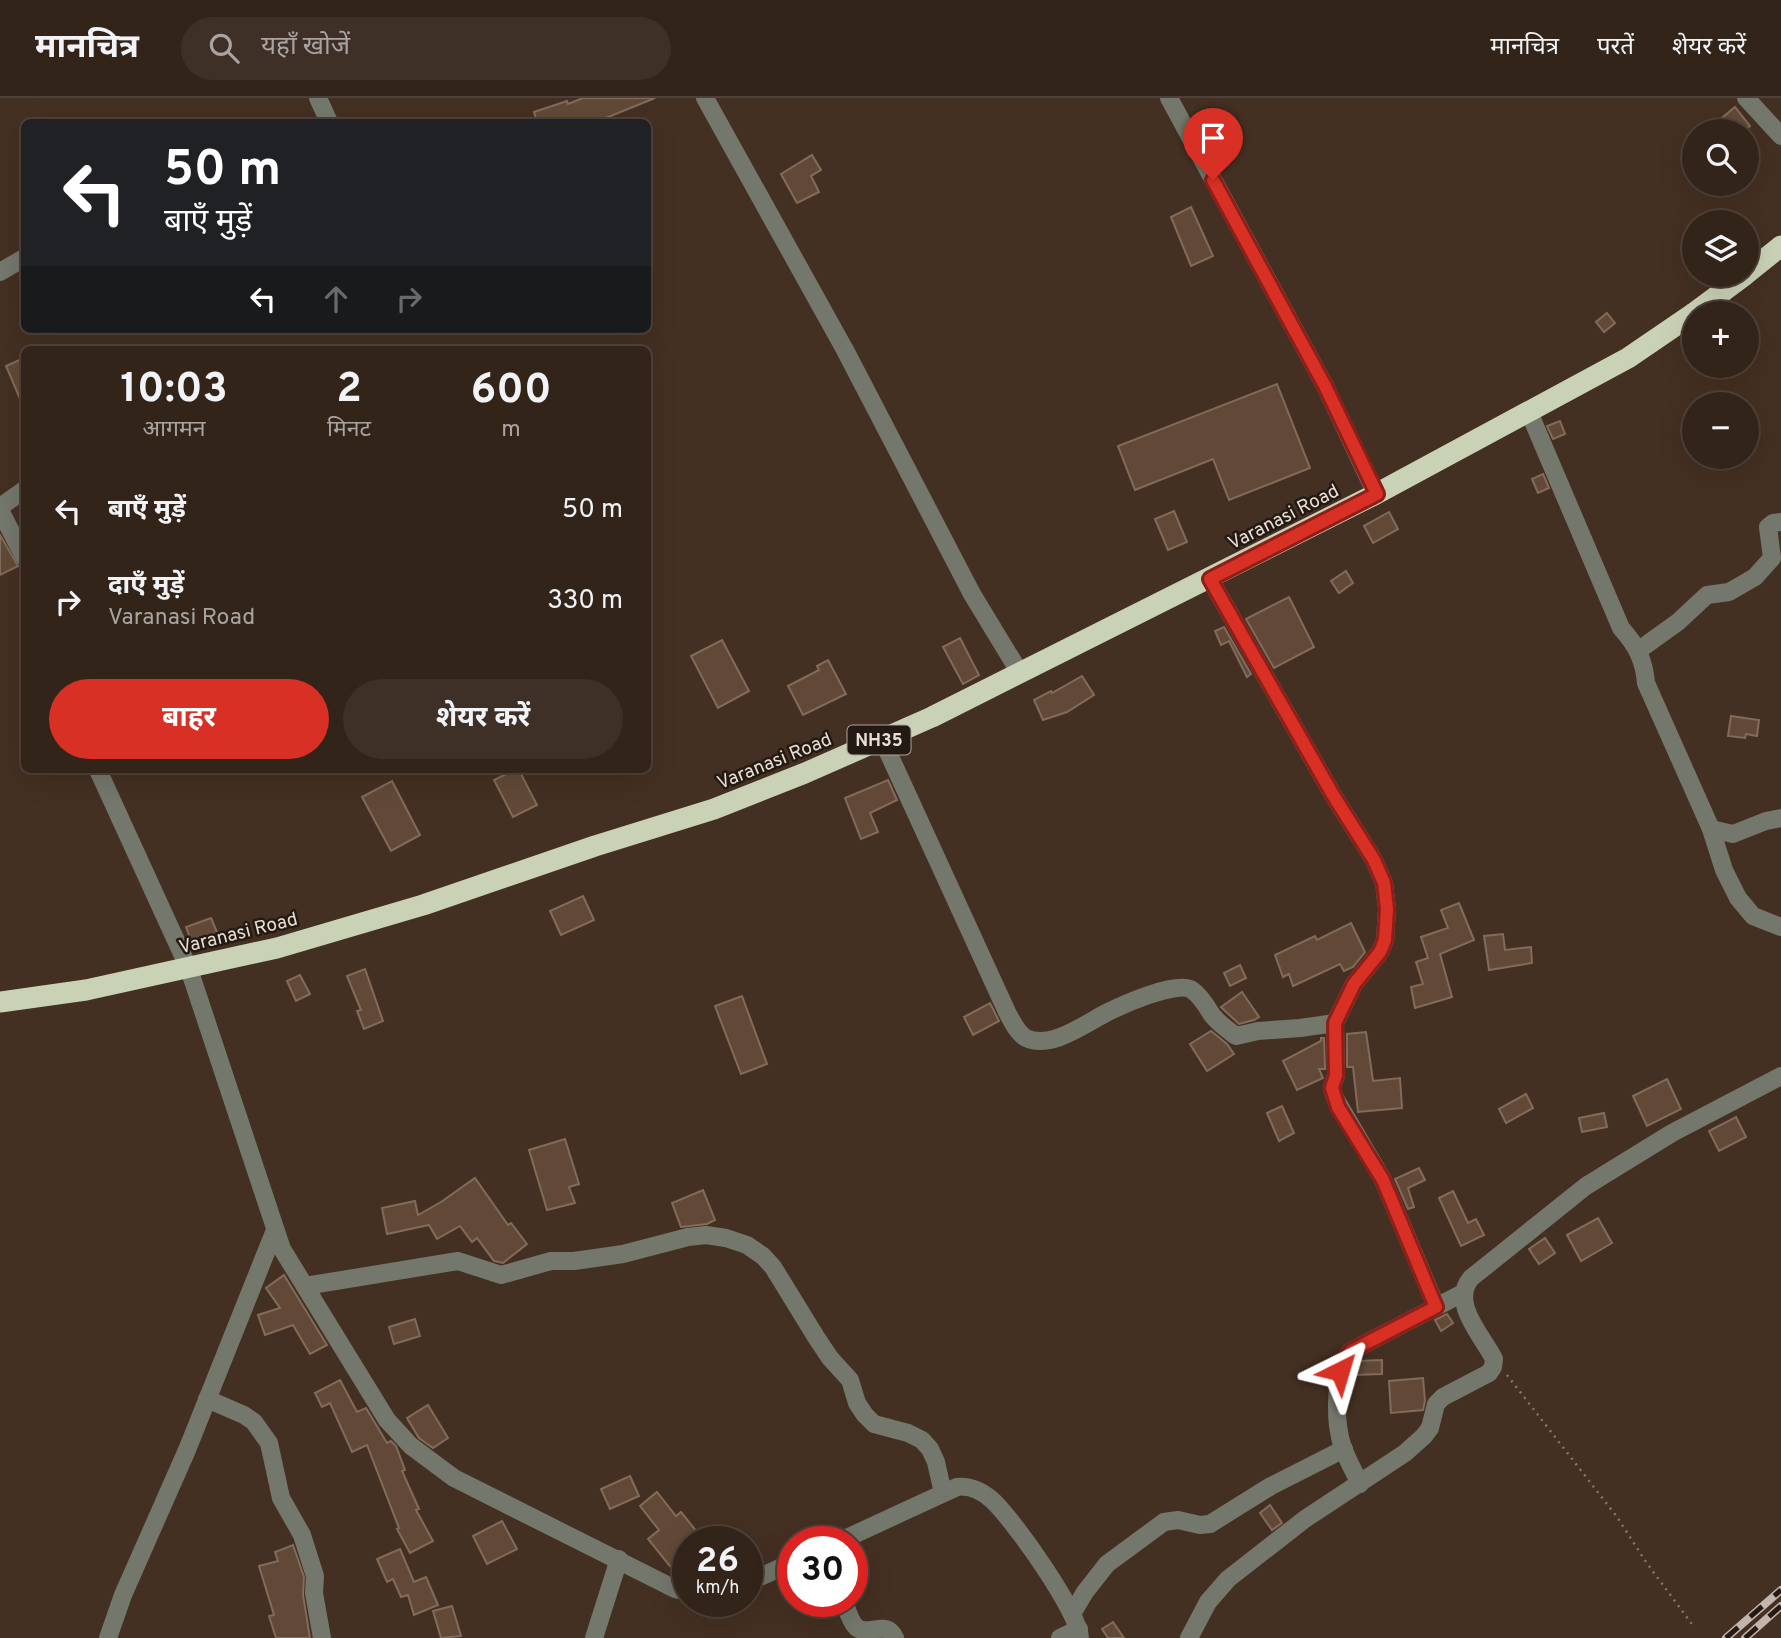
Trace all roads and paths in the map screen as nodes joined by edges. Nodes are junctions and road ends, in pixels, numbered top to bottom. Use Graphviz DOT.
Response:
graph roads {
  1 [pos="318,98"];
  2 [pos="705,98"];
  3 [pos="1169,98"];
  4 [pos="1746,98"];
  5 [pos="328,119"];
  6 [pos="1781,136"];
  7 [pos="1781,246"];
  8 [pos="21,260"];
  9 [pos="1759,264"];
  10 [pos="0,272"];
  11 [pos="1729,287"];
  12 [pos="1710,301"];
  13 [pos="1682,321"];
  14 [pos="1529,412"];
  15 [pos="21,492"];
  16 [pos="1377,494"];
  17 [pos="0,509"];
  18 [pos="1781,522"];
  19 [pos="21,551"];
  20 [pos="1210,579"];
  21 [pos="1639,650"];
  22 [pos="1020,673"];
  23 [pos="882,739"];
  24 [pos="99,773"];
  25 [pos="1781,818"];
  26 [pos="1711,829"];
  27 [pos="1781,927"];
  28 [pos="188,969"];
  29 [pos="0,1002"];
  30 [pos="1335,1023"];
  31 [pos="1781,1076"];
  32 [pos="275,1230"];
  33 [pos="305,1286"];
  34 [pos="1463,1293"];
  35 [pos="1436,1307"];
  36 [pos="1494,1359"];
  37 [pos="207,1399"];
  38 [pos="1344,1449"];
  39 [pos="1360,1484"];
  40 [pos="943,1493"];
  41 [pos="868,1528"];
  42 [pos="619,1559"];
  43 [pos="672,1587"];
  44 [pos="851,1617"];
  45 [pos="1077,1627"];
  46 [pos="1694,1627"];
  47 [pos="108,1638"];
  48 [pos="322,1638"];
  49 [pos="594,1638"];
  50 [pos="895,1638"];
  51 [pos="1060,1638"];
  52 [pos="1189,1638"];
  1 -- 5 [label="street"];
  2 -- 22 [label="street"];
  3 -- 16 [label="street"];
  4 -- 6 [label="street"];
  7 -- 9 [label="highway, Varanasi Road / NH35"];
  8 -- 10 [label="street"];
  11 -- 12 [label="highway, Varanasi Road / NH35"];
  13 -- 14 [label="highway, Varanasi Road / NH35"];
  14 -- 16 [label="highway, Varanasi Road / NH35"];
  14 -- 21 [label="street"];
  15 -- 17 [label="street"];
  16 -- 20 [label="highway, Varanasi Road / NH35"];
  17 -- 19 [label="street"];
  18 -- 21 [label="street"];
  20 -- 22 [label="highway, Varanasi Road / NH35"];
  20 -- 30 [label="street"];
  21 -- 26 [label="street"];
  22 -- 23 [label="highway, Varanasi Road / NH35"];
  23 -- 28 [label="highway, Varanasi Road / NH35"];
  23 -- 30 [label="street"];
  24 -- 28 [label="street"];
  25 -- 26 [label="street"];
  26 -- 27 [label="street"];
  28 -- 29 [label="highway, Varanasi Road / NH35"];
  28 -- 32 [label="street"];
  30 -- 35 [label="street"];
  31 -- 34 [label="street"];
  32 -- 33 [label="street"];
  32 -- 37 [label="street"];
  33 -- 40 [label="street"];
  33 -- 42 [label="street"];
  34 -- 35 [label="street"];
  34 -- 36 [label="street"];
  35 -- 38 [label="street"];
  36 -- 39 [label="street"];
  36 -- 46 [label="path"];
  37 -- 47 [label="street"];
  37 -- 48 [label="street"];
  38 -- 39 [label="street"];
  38 -- 45 [label="street"];
  39 -- 52 [label="street"];
  40 -- 41 [label="street"];
  40 -- 45 [label="street"];
  42 -- 43 [label="street"];
  42 -- 49 [label="street"];
  44 -- 50 [label="street"];
  45 -- 51 [label="street"];
}
